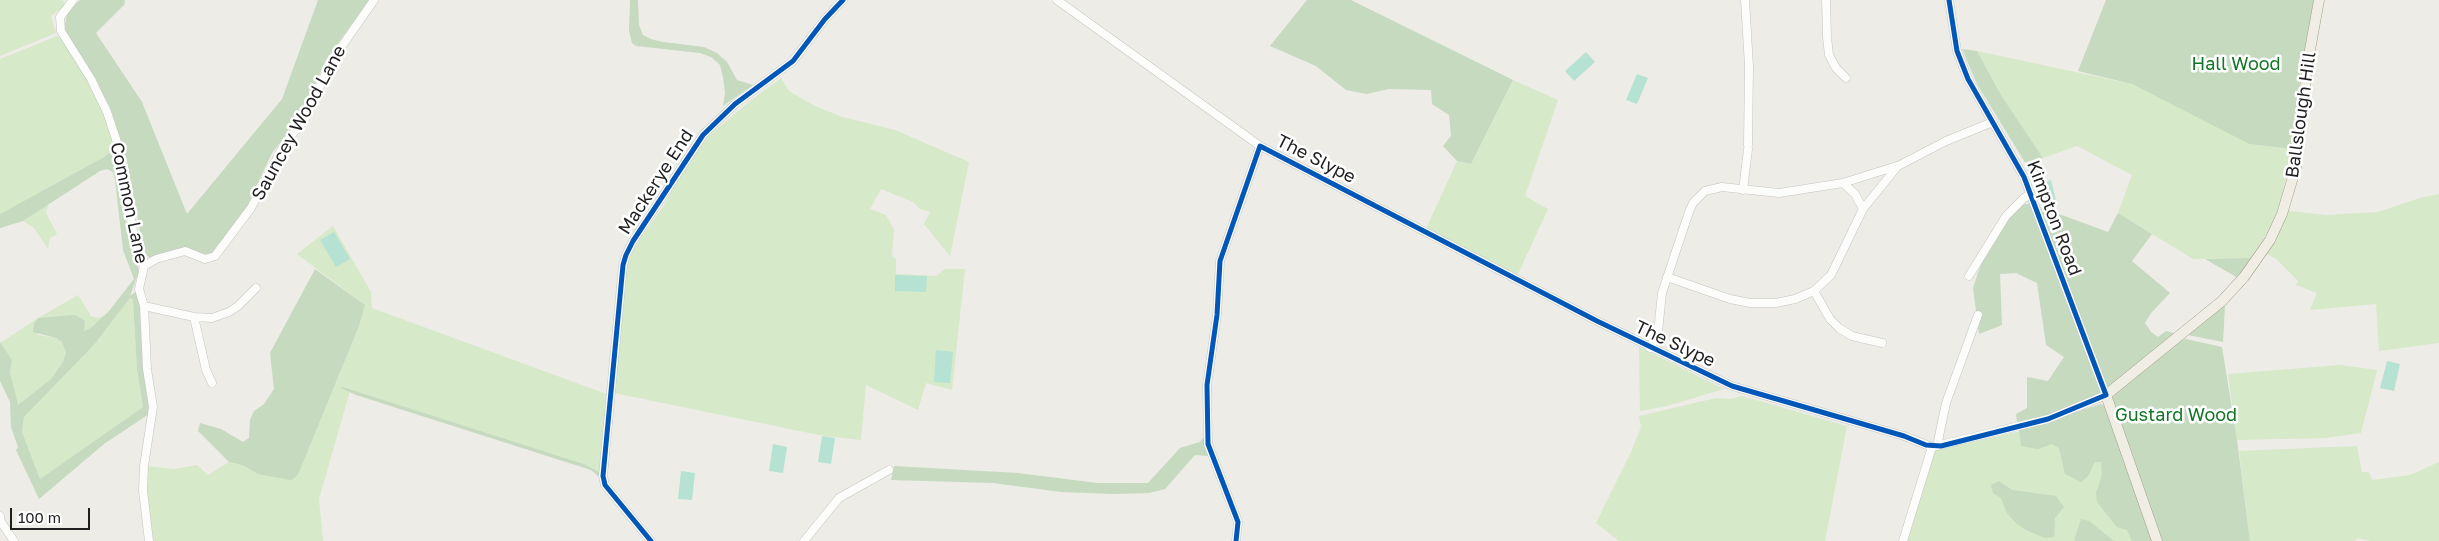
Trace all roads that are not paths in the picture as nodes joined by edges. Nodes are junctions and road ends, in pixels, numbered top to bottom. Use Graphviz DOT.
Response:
graph roads {
  1 [pos="72,0"];
  2 [pos="374,0"];
  3 [pos="843,0"];
  4 [pos="1057,0"];
  5 [pos="1745,0"];
  6 [pos="1826,0"];
  7 [pos="1949,0"];
  8 [pos="2319,0"];
  9 [pos="1846,78"];
  10 [pos="1993,122"];
  11 [pos="1260,146"];
  12 [pos="1900,165"];
  13 [pos="1843,183"];
  14 [pos="1742,190"];
  15 [pos="2031,194"];
  16 [pos="1863,209"];
  17 [pos="144,266"];
  18 [pos="1970,276"];
  19 [pos="1667,277"];
  20 [pos="256,288"];
  21 [pos="1814,291"];
  22 [pos="144,306"];
  23 [pos="1978,315"];
  24 [pos="194,317"];
  25 [pos="1882,343"];
  26 [pos="1650,348"];
  27 [pos="212,383"];
  28 [pos="2106,395"];
  29 [pos="1934,446"];
  30 [pos="889,470"];
  31 [pos="0,520"];
  32 [pos="14,541"];
  33 [pos="149,541"];
  34 [pos="651,541"];
  35 [pos="804,541"];
  36 [pos="1236,541"];
  37 [pos="1903,541"];
  38 [pos="2157,541"];
  1 -- 17 [label="street, Common Lane"];
  2 -- 17 [label="street, Sauncey Wood Lane"];
  3 -- 34 [label="street, Mackerye End"];
  4 -- 11 [label="street, The Slype"];
  5 -- 14 [label="street"];
  6 -- 9 [label="street"];
  7 -- 10 [label="street, Kimpton Road"];
  8 -- 28 [label="main road, Ballslough Hill"];
  10 -- 12 [label="street"];
  10 -- 15 [label="street, Kimpton Road"];
  11 -- 26 [label="street, The Slype"];
  11 -- 36 [label="street"];
  12 -- 13 [label="street"];
  12 -- 16 [label="street"];
  13 -- 14 [label="street"];
  13 -- 16 [label="street"];
  14 -- 19 [label="street"];
  15 -- 18 [label="street"];
  15 -- 28 [label="street, Kimpton Road"];
  16 -- 21 [label="street"];
  17 -- 22 [label="street, Common Lane"];
  19 -- 21 [label="street"];
  19 -- 26 [label="street"];
  20 -- 24 [label="street"];
  21 -- 25 [label="street"];
  22 -- 24 [label="street"];
  22 -- 33 [label="street, Common Lane"];
  23 -- 29 [label="street"];
  24 -- 27 [label="street"];
  26 -- 29 [label="street, The Slype"];
  28 -- 29 [label="street"];
  28 -- 38 [label="main road"];
  29 -- 37 [label="street"];
  30 -- 35 [label="street"];
  31 -- 32 [label="street"];
}
